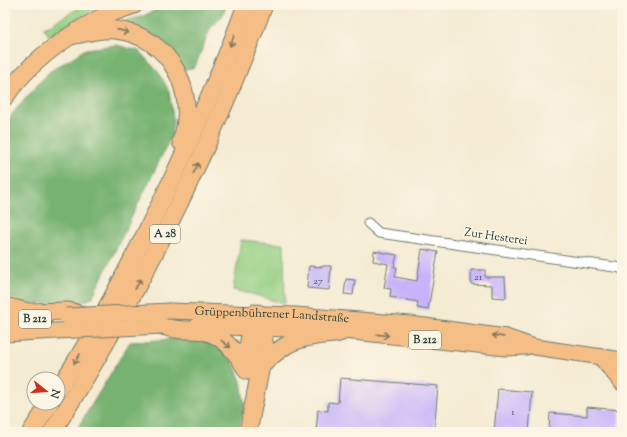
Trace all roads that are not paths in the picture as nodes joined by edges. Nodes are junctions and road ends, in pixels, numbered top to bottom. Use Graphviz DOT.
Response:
graph roads {
  1 [pos="134,5"];
  2 [pos="246,5"];
  3 [pos="264,5"];
  4 [pos="71,36"];
  5 [pos="5,97"];
  6 [pos="155,214"];
  7 [pos="368,223"];
  8 [pos="622,270"];
  9 [pos="5,306"];
  10 [pos="72,314"];
  11 [pos="167,318"];
  12 [pos="256,320"];
  13 [pos="5,322"];
  14 [pos="344,331"];
  15 [pos="5,334"];
  16 [pos="536,347"];
  17 [pos="600,357"];
  18 [pos="622,360"];
  19 [pos="255,368"];
  20 [pos="66,376"];
  21 [pos="622,383"];
  22 [pos="72,401"];
  23 [pos="45,411"];
  24 [pos="31,432"];
  25 [pos="52,432"];
  26 [pos="63,432"];
  27 [pos="248,432"];
  1 -- 4 [label="highway"];
  2 -- 6 [label="highway, A 28, one-way"];
  22 -- 3 [label="highway, A 28, one-way"];
  4 -- 5 [label="highway"];
  4 -- 6 [label="highway, one-way"];
  6 -- 20 [label="highway, A 28, one-way"];
  7 -- 8 [label="street, Zur Hesterei"];
  9 -- 10 [label="highway"];
  10 -- 11 [label="main road, Grüppenbührener Landstraße / B 212, bridge"];
  10 -- 13 [label="main road, Grüppenbührener Landstraße / B 212"];
  11 -- 12 [label="main road, Grüppenbührener Landstraße / B 212"];
  11 -- 15 [label="main road, Grüppenbührener Landstraße / B 212, bridge"];
  11 -- 19 [label="highway, one-way"];
  12 -- 14 [label="main road, Grüppenbührener Landstraße / B 212"];
  16 -- 12 [label="main road, Grüppenbührener Landstraße / B 212, one-way"];
  12 -- 19 [label="highway"];
  14 -- 16 [label="main road, Grüppenbührener Landstraße / B 212, one-way"];
  14 -- 19 [label="highway"];
  16 -- 17 [label="main road, Grüppenbührener Landstraße / B 212"];
  17 -- 18 [label="main road, Grüppenbührener Landstraße / B 212"];
  17 -- 21 [label="main road"];
  19 -- 27 [label="highway"];
  22 -- 25 [label="highway, A 28"];
  22 -- 26 [label="highway"];
  23 -- 24 [label="highway"];
}
